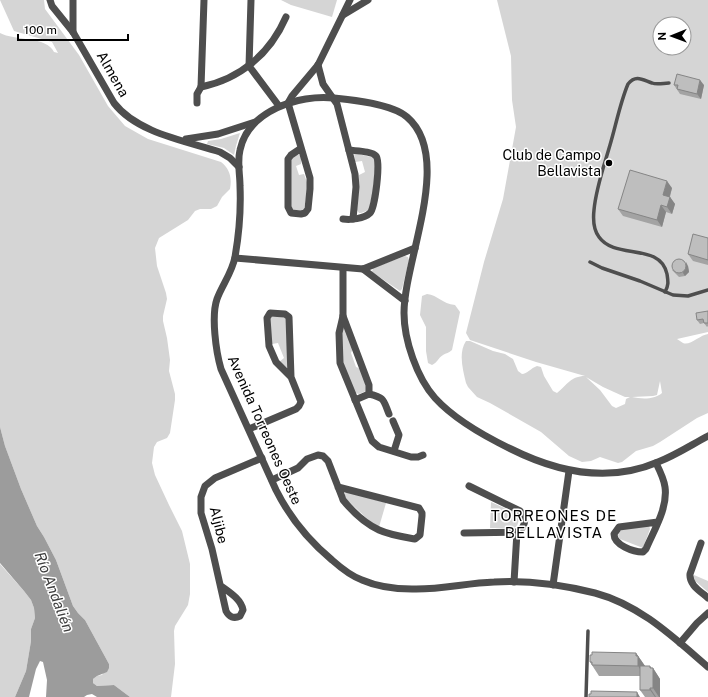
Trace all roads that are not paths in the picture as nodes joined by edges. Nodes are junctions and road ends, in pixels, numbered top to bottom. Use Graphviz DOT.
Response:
graph roads {
  1 [pos="50,0"];
  2 [pos="73,0"];
  3 [pos="204,0"];
  4 [pos="251,0"];
  5 [pos="350,0"];
  6 [pos="368,0"];
  7 [pos="343,15"];
  8 [pos="286,17"];
  9 [pos="73,32"];
  10 [pos="318,65"];
  11 [pos="249,66"];
  12 [pos="669,83"];
  13 [pos="201,87"];
  14 [pos="334,97"];
  15 [pos="197,103"];
  16 [pos="288,103"];
  17 [pos="280,106"];
  18 [pos="259,120"];
  19 [pos="182,140"];
  20 [pos="300,149"];
  21 [pos="349,150"];
  22 [pos="239,167"];
  23 [pos="343,219"];
  24 [pos="353,219"];
  25 [pos="415,248"];
  26 [pos="235,258"];
  27 [pos="590,262"];
  28 [pos="343,268"];
  29 [pos="363,270"];
  30 [pos="708,290"];
  31 [pos="665,292"];
  32 [pos="405,302"];
  33 [pos="344,316"];
  34 [pos="291,377"];
  35 [pos="369,394"];
  36 [pos="355,400"];
  37 [pos="389,414"];
  38 [pos="393,422"];
  39 [pos="249,429"];
  40 [pos="708,436"];
  41 [pos="394,451"];
  42 [pos="424,455"];
  43 [pos="262,458"];
  44 [pos="656,463"];
  45 [pos="569,471"];
  46 [pos="272,480"];
  47 [pos="469,486"];
  48 [pos="338,488"];
  49 [pos="658,522"];
  50 [pos="517,532"];
  51 [pos="464,533"];
  52 [pos="701,543"];
  53 [pos="514,582"];
  54 [pos="553,585"];
  55 [pos="221,586"];
  56 [pos="708,598"];
  57 [pos="708,613"];
  58 [pos="588,631"];
  59 [pos="680,643"];
  60 [pos="708,666"];
  61 [pos="586,697"];
  1 -- 9 [label="street, Almena"];
  2 -- 9 [label="street"];
  3 -- 13 [label="street"];
  4 -- 11 [label="street"];
  5 -- 7 [label="street"];
  6 -- 7 [label="street"];
  7 -- 10 [label="street"];
  8 -- 11 [label="street"];
  9 -- 19 [label="street, Almena"];
  10 -- 14 [label="street"];
  10 -- 16 [label="street"];
  11 -- 13 [label="street"];
  11 -- 17 [label="street"];
  12 -- 31 [label="lane"];
  13 -- 15 [label="street"];
  14 -- 16 [label="street, Avenida Torreones Oeste"];
  14 -- 21 [label="street"];
  14 -- 25 [label="street, Avenida Torreones Oeste"];
  16 -- 17 [label="street, Avenida Torreones Oeste"];
  16 -- 20 [label="street"];
  17 -- 18 [label="street, Avenida Torreones Oeste"];
  18 -- 19 [label="street, Almena"];
  18 -- 22 [label="street, Avenida Torreones Oeste"];
  19 -- 22 [label="street, Almena"];
  20 -- 20 [label="street"];
  21 -- 24 [label="street"];
  21 -- 24 [label="street"];
  22 -- 26 [label="street, Avenida Torreones Oeste"];
  23 -- 24 [label="street"];
  25 -- 29 [label="street"];
  25 -- 32 [label="street, Avenida Torreones Oeste"];
  26 -- 28 [label="street"];
  26 -- 39 [label="street, Avenida Torreones Oeste"];
  27 -- 31 [label="lane"];
  28 -- 29 [label="street"];
  28 -- 33 [label="street"];
  29 -- 32 [label="street"];
  30 -- 31 [label="lane"];
  32 -- 45 [label="street, Avenida Torreones Oeste"];
  33 -- 35 [label="street"];
  33 -- 36 [label="street"];
  34 -- 34 [label="street"];
  34 -- 39 [label="street"];
  35 -- 36 [label="street"];
  35 -- 37 [label="street"];
  36 -- 41 [label="street"];
  38 -- 41 [label="street"];
  39 -- 43 [label="street, Avenida Torreones Oeste"];
  40 -- 44 [label="street, Avenida Torreones Oeste"];
  41 -- 42 [label="street"];
  43 -- 46 [label="street, Avenida Torreones Oeste"];
  43 -- 55 [label="street, Aljibe"];
  44 -- 45 [label="street, Avenida Torreones Oeste"];
  44 -- 49 [label="street"];
  45 -- 54 [label="street"];
  46 -- 48 [label="street"];
  46 -- 53 [label="street, Avenida Torreones Oeste"];
  47 -- 50 [label="street"];
  48 -- 48 [label="street"];
  49 -- 49 [label="street"];
  50 -- 51 [label="street"];
  50 -- 53 [label="street"];
  52 -- 56 [label="street"];
  53 -- 54 [label="street, Avenida Torreones Oeste"];
  54 -- 59 [label="street, Avenida Torreones Oeste"];
  57 -- 59 [label="street"];
  58 -- 61 [label="lane"];
  59 -- 60 [label="street, Avenida Torreones Oeste"];
}
